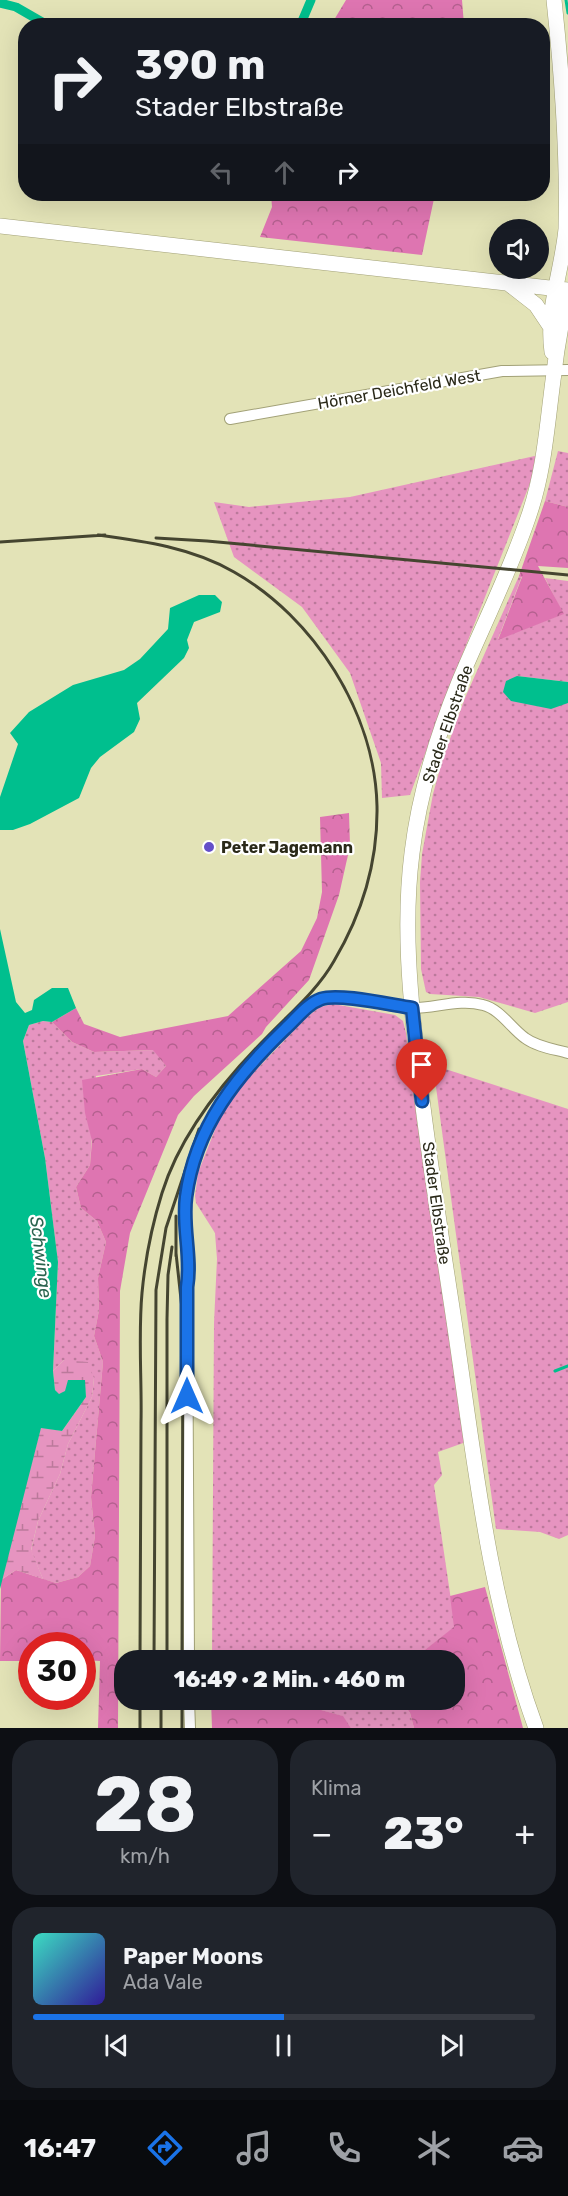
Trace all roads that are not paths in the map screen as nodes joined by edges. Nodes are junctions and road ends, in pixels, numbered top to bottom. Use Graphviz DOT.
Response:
graph roads {
  1 [pos="554,0"];
  2 [pos="0,226"];
  3 [pos="567,234"];
  4 [pos="509,284"];
  5 [pos="564,291"];
  6 [pos="550,327"];
  7 [pos="561,370"];
  8 [pos="230,419"];
  9 [pos="412,1008"];
  10 [pos="568,1053"];
  11 [pos="189,1650"];
  12 [pos="189,1710"];
  13 [pos="189,1728"];
  14 [pos="536,1728"];
  1 -- 3 [label="street"];
  2 -- 4 [label="street"];
  3 -- 5 [label="street"];
  4 -- 5 [label="street"];
  4 -- 6 [label="street"];
  5 -- 6 [label="street, Stader Elbstraße"];
  5 -- 7 [label="street, Stader Elbstraße"];
  6 -- 7 [label="street, Stader Elbstraße"];
  7 -- 8 [label="street, Hörner Deichfeld West"];
  7 -- 9 [label="street, Stader Elbstraße"];
  9 -- 10 [label="street"];
  9 -- 11 [label="street"];
  9 -- 14 [label="street, Stader Elbstraße"];
  12 -- 13 [label="street"];
}
